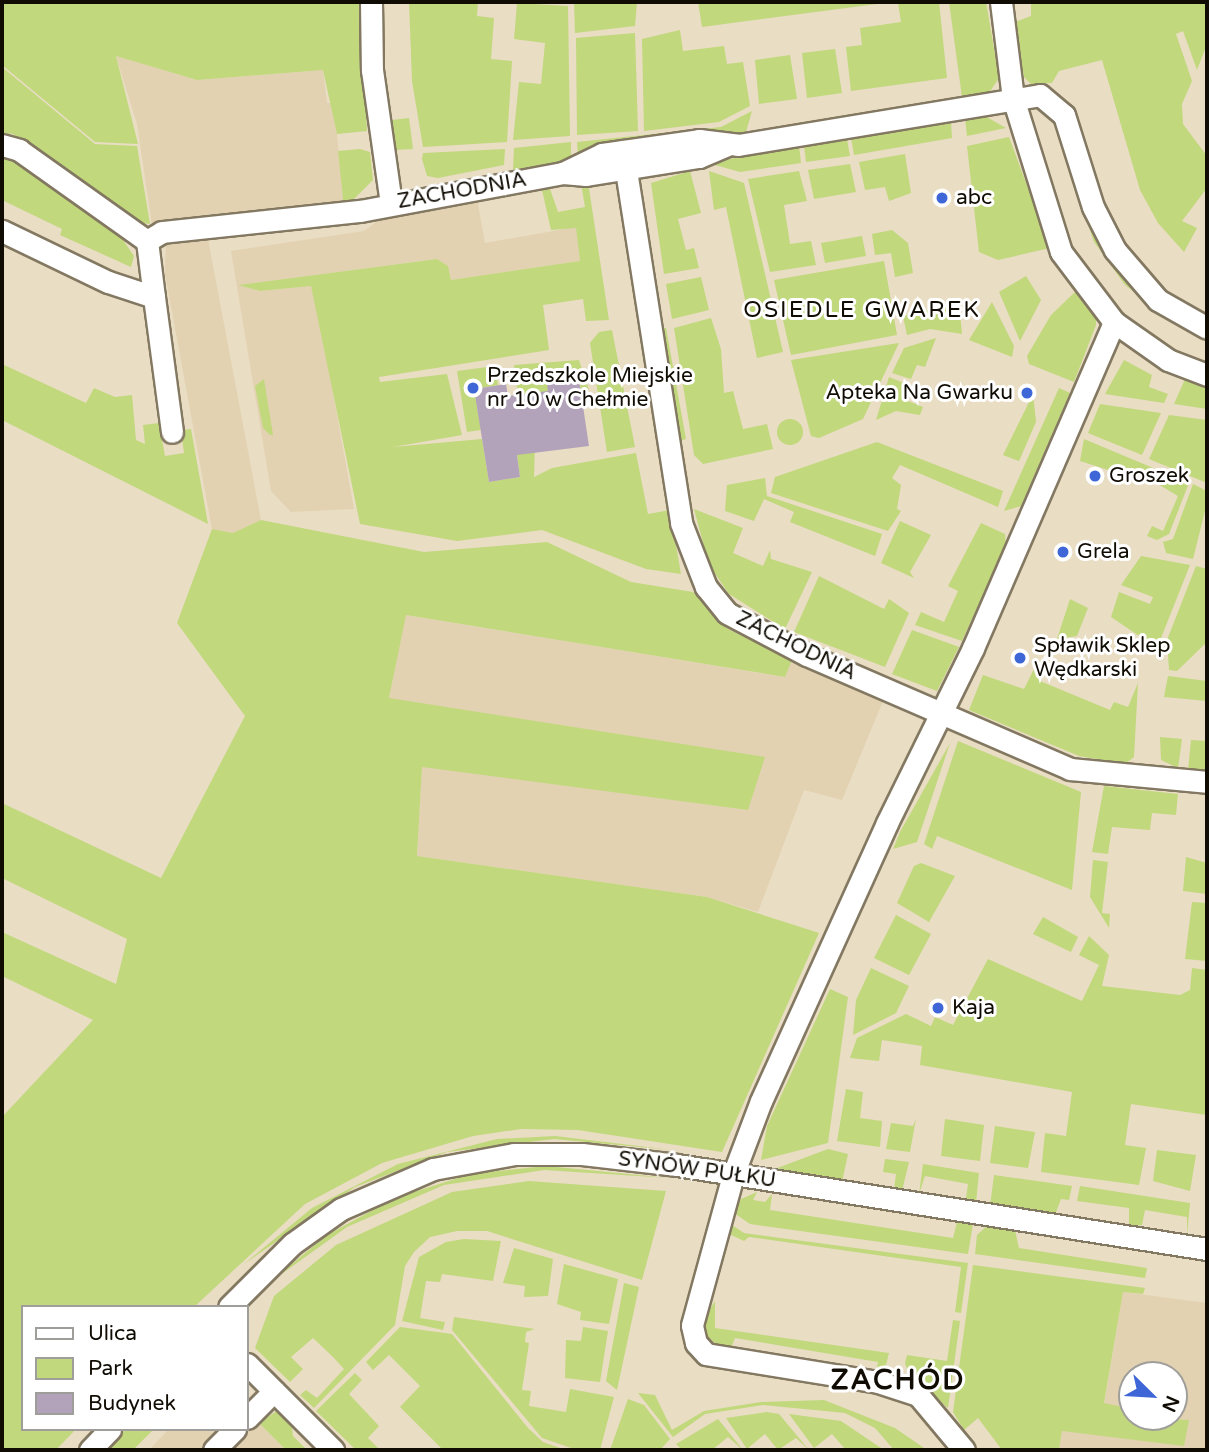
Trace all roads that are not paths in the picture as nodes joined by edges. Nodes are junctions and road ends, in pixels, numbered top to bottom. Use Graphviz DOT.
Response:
graph roads {
  1 [pos="371,2"];
  2 [pos="1001,2"];
  3 [pos="1013,98"];
  4 [pos="2,145"];
  5 [pos="623,159"];
  6 [pos="391,204"];
  7 [pos="2,231"];
  8 [pos="146,242"];
  9 [pos="154,297"];
  10 [pos="1115,322"];
  11 [pos="1207,328"];
  12 [pos="1207,375"];
  13 [pos="172,432"];
  14 [pos="943,713"];
  15 [pos="1207,782"];
  16 [pos="733,1175"];
  17 [pos="1207,1249"];
  18 [pos="231,1305"];
  19 [pos="248,1365"];
  20 [pos="274,1391"];
  21 [pos="248,1417"];
  22 [pos="108,1431"];
  23 [pos="233,1431"];
  24 [pos="90,1450"];
  25 [pos="214,1450"];
  26 [pos="333,1450"];
  27 [pos="964,1450"];
  1 -- 6 [label="street"];
  2 -- 3 [label="street"];
  3 -- 5 [label="street, ZACHODNIA"];
  3 -- 10 [label="street"];
  3 -- 11 [label="street, ZACHODNIA"];
  4 -- 8 [label="street"];
  5 -- 6 [label="street, ZACHODNIA"];
  5 -- 14 [label="street, ZACHODNIA"];
  6 -- 8 [label="street, ZACHODNIA"];
  7 -- 9 [label="street"];
  8 -- 9 [label="street"];
  9 -- 13 [label="street"];
  10 -- 12 [label="street"];
  10 -- 14 [label="street"];
  14 -- 15 [label="street, ZACHODNIA"];
  14 -- 16 [label="street"];
  16 -- 17 [label="street, SYNÓW PUŁKU"];
  16 -- 18 [label="street, SYNÓW PUŁKU"];
  16 -- 27 [label="street"];
  19 -- 20 [label="street"];
  20 -- 21 [label="street"];
  20 -- 26 [label="street"];
  22 -- 24 [label="street"];
  23 -- 25 [label="street"];
}
